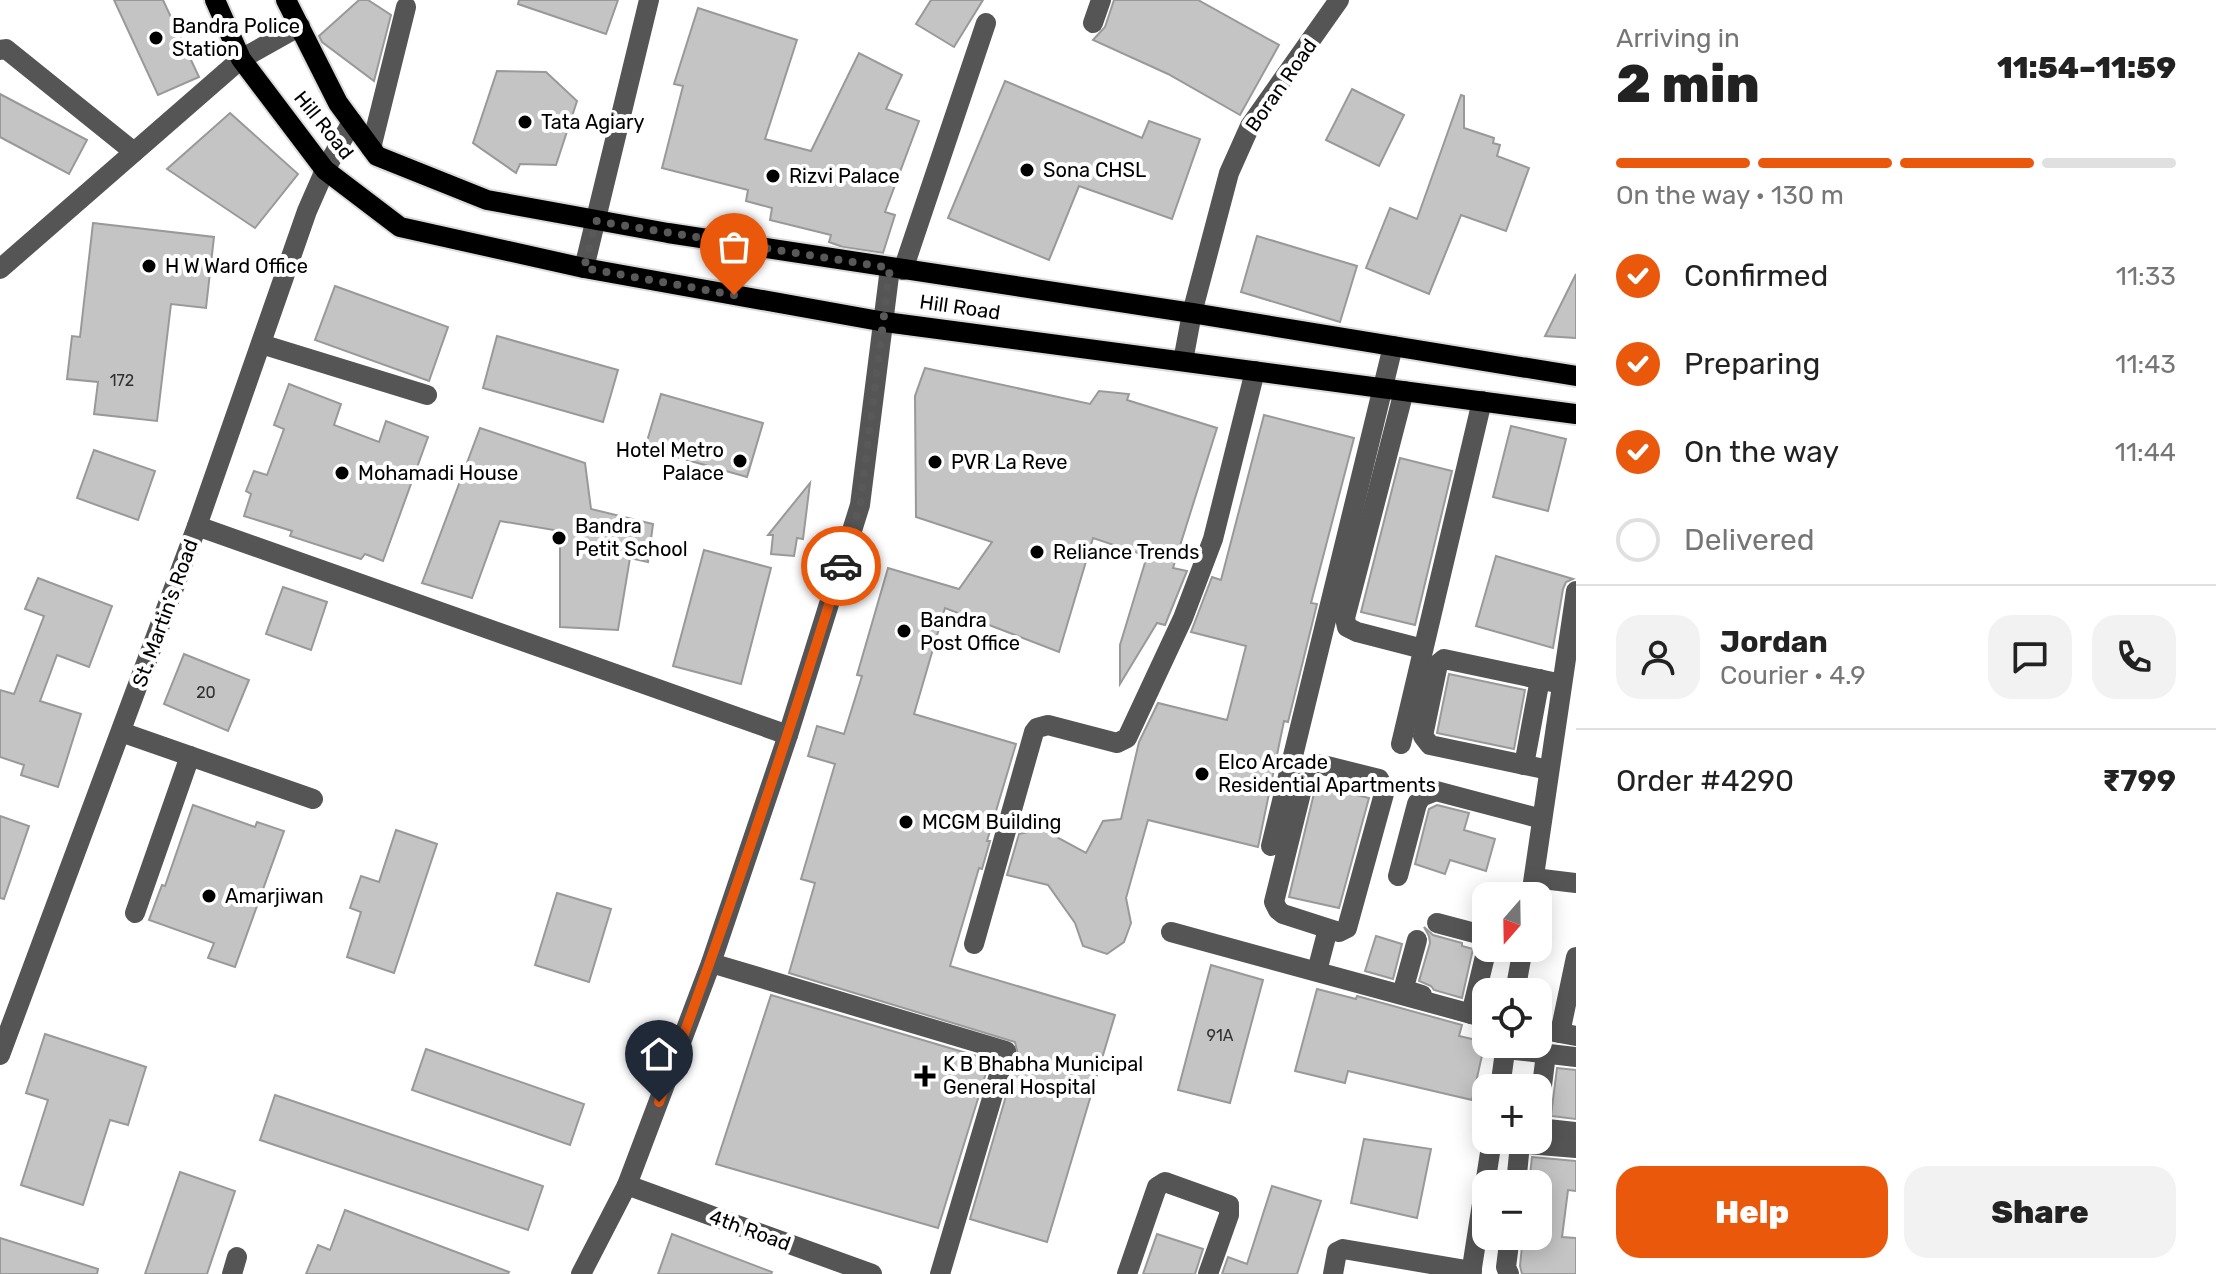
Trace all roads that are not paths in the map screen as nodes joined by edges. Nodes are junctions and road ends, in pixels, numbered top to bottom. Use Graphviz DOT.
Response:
graph roads {
  1 [pos="215,0"];
  2 [pos="286,0"];
  3 [pos="649,0"];
  4 [pos="1101,0"];
  5 [pos="1339,0"];
  6 [pos="406,7"];
  7 [pos="986,23"];
  8 [pos="1093,23"];
  9 [pos="300,26"];
  10 [pos="0,50"];
  11 [pos="241,59"];
  12 [pos="352,122"];
  13 [pos="371,148"];
  14 [pos="134,152"];
  15 [pos="325,170"];
  16 [pos="596,221"];
  17 [pos="584,268"];
  18 [pos="0,269"];
  19 [pos="897,269"];
  20 [pos="1192,313"];
  21 [pos="885,322"];
  22 [pos="261,344"];
  23 [pos="1393,346"];
  24 [pos="1183,361"];
  25 [pos="1255,371"];
  26 [pos="1576,376"];
  27 [pos="1394,390"];
  28 [pos="427,395"];
  29 [pos="1482,401"];
  30 [pos="1576,414"];
  31 [pos="197,526"];
  32 [pos="1576,591"];
  33 [pos="1423,649"];
  34 [pos="1540,679"];
  35 [pos="1562,684"];
  36 [pos="121,732"];
  37 [pos="788,735"];
  38 [pos="1401,744"];
  39 [pos="190,756"];
  40 [pos="1524,765"];
  41 [pos="1549,770"];
  42 [pos="313,799"];
  43 [pos="1542,819"];
  44 [pos="1271,846"];
  45 [pos="1398,876"];
  46 [pos="1534,882"];
  47 [pos="1576,883"];
  48 [pos="1552,885"];
  49 [pos="135,913"];
  50 [pos="1437,923"];
  51 [pos="1328,929"];
  52 [pos="1171,932"];
  53 [pos="1472,932"];
  54 [pos="1417,940"];
  55 [pos="974,944"];
  56 [pos="1576,957"];
  57 [pos="711,963"];
  58 [pos="1317,971"];
  59 [pos="1472,1012"];
  60 [pos="1472,1012"];
  61 [pos="1568,1034"];
  62 [pos="0,1055"];
  63 [pos="1552,1055"];
  64 [pos="1576,1057"];
  65 [pos="1552,1129"];
  66 [pos="1576,1132"];
  67 [pos="1552,1146"];
  68 [pos="1576,1148"];
  69 [pos="1490,1154"];
  70 [pos="627,1185"];
  71 [pos="1508,1250"];
  72 [pos="1428,1269"];
  73 [pos="1471,1272"];
  74 [pos="581,1274"];
  75 [pos="872,1274"];
  76 [pos="940,1274"];
  77 [pos="1127,1274"];
  78 [pos="1208,1274"];
  79 [pos="1333,1274"];
  80 [pos="1509,1274"];
  1 -- 11 [label="main road, Hill Road"];
  2 -- 9 [label="main road, Hill Road"];
  3 -- 16 [label="street"];
  4 -- 8 [label="street"];
  5 -- 20 [label="street, Boran Road"];
  6 -- 13 [label="street"];
  7 -- 19 [label="street"];
  9 -- 11 [label="street"];
  9 -- 12 [label="main road, Hill Road"];
  10 -- 14 [label="street"];
  11 -- 14 [label="street"];
  11 -- 15 [label="main road, Hill Road"];
  12 -- 13 [label="main road, Hill Road"];
  12 -- 15 [label="street, St. Martin's Road"];
  13 -- 16 [label="main road, Hill Road"];
  14 -- 18 [label="street"];
  15 -- 17 [label="main road, Hill Road"];
  15 -- 22 [label="street, St. Martin's Road"];
  16 -- 17 [label="street"];
  16 -- 19 [label="main road, Hill Road"];
  17 -- 21 [label="main road, Hill Road"];
  19 -- 20 [label="main road, Hill Road"];
  19 -- 21 [label="street"];
  20 -- 23 [label="main road, Hill Road"];
  20 -- 24 [label="street, Boran Road"];
  21 -- 24 [label="main road, Hill Road"];
  21 -- 37 [label="street"];
  22 -- 28 [label="street"];
  22 -- 31 [label="street, St. Martin's Road"];
  23 -- 26 [label="main road, Hill Road"];
  23 -- 27 [label="street"];
  24 -- 25 [label="main road, Hill Road"];
  25 -- 27 [label="main road, Hill Road"];
  25 -- 55 [label="street"];
  27 -- 29 [label="main road, Hill Road"];
  27 -- 33 [label="street"];
  27 -- 44 [label="street"];
  29 -- 30 [label="main road, Hill Road"];
  29 -- 33 [label="street"];
  31 -- 36 [label="street, St. Martin's Road"];
  31 -- 37 [label="street"];
  32 -- 35 [label="street"];
  33 -- 38 [label="street"];
  34 -- 35 [label="street"];
  34 -- 40 [label="street"];
  34 -- 40 [label="street"];
  35 -- 41 [label="street"];
  36 -- 39 [label="street"];
  36 -- 62 [label="street, St. Martin's Road"];
  37 -- 57 [label="street"];
  39 -- 42 [label="street"];
  39 -- 49 [label="street"];
  40 -- 41 [label="street"];
  41 -- 43 [label="street"];
  43 -- 45 [label="street"];
  43 -- 46 [label="street"];
  47 -- 48 [label="street"];
  50 -- 53 [label="street"];
  51 -- 51 [label="street"];
  51 -- 58 [label="street"];
  52 -- 58 [label="street"];
  54 -- 60 [label="street"];
  56 -- 61 [label="street"];
  57 -- 70 [label="street"];
  57 -- 76 [label="street"];
  58 -- 59 [label="street"];
  63 -- 64 [label="street"];
  65 -- 66 [label="street"];
  67 -- 68 [label="street"];
  69 -- 73 [label="street"];
  70 -- 74 [label="street"];
  70 -- 75 [label="street, 4th Road"];
  71 -- 80 [label="street"];
  72 -- 73 [label="street"];
  72 -- 79 [label="street"];
  77 -- 78 [label="street"];
}
